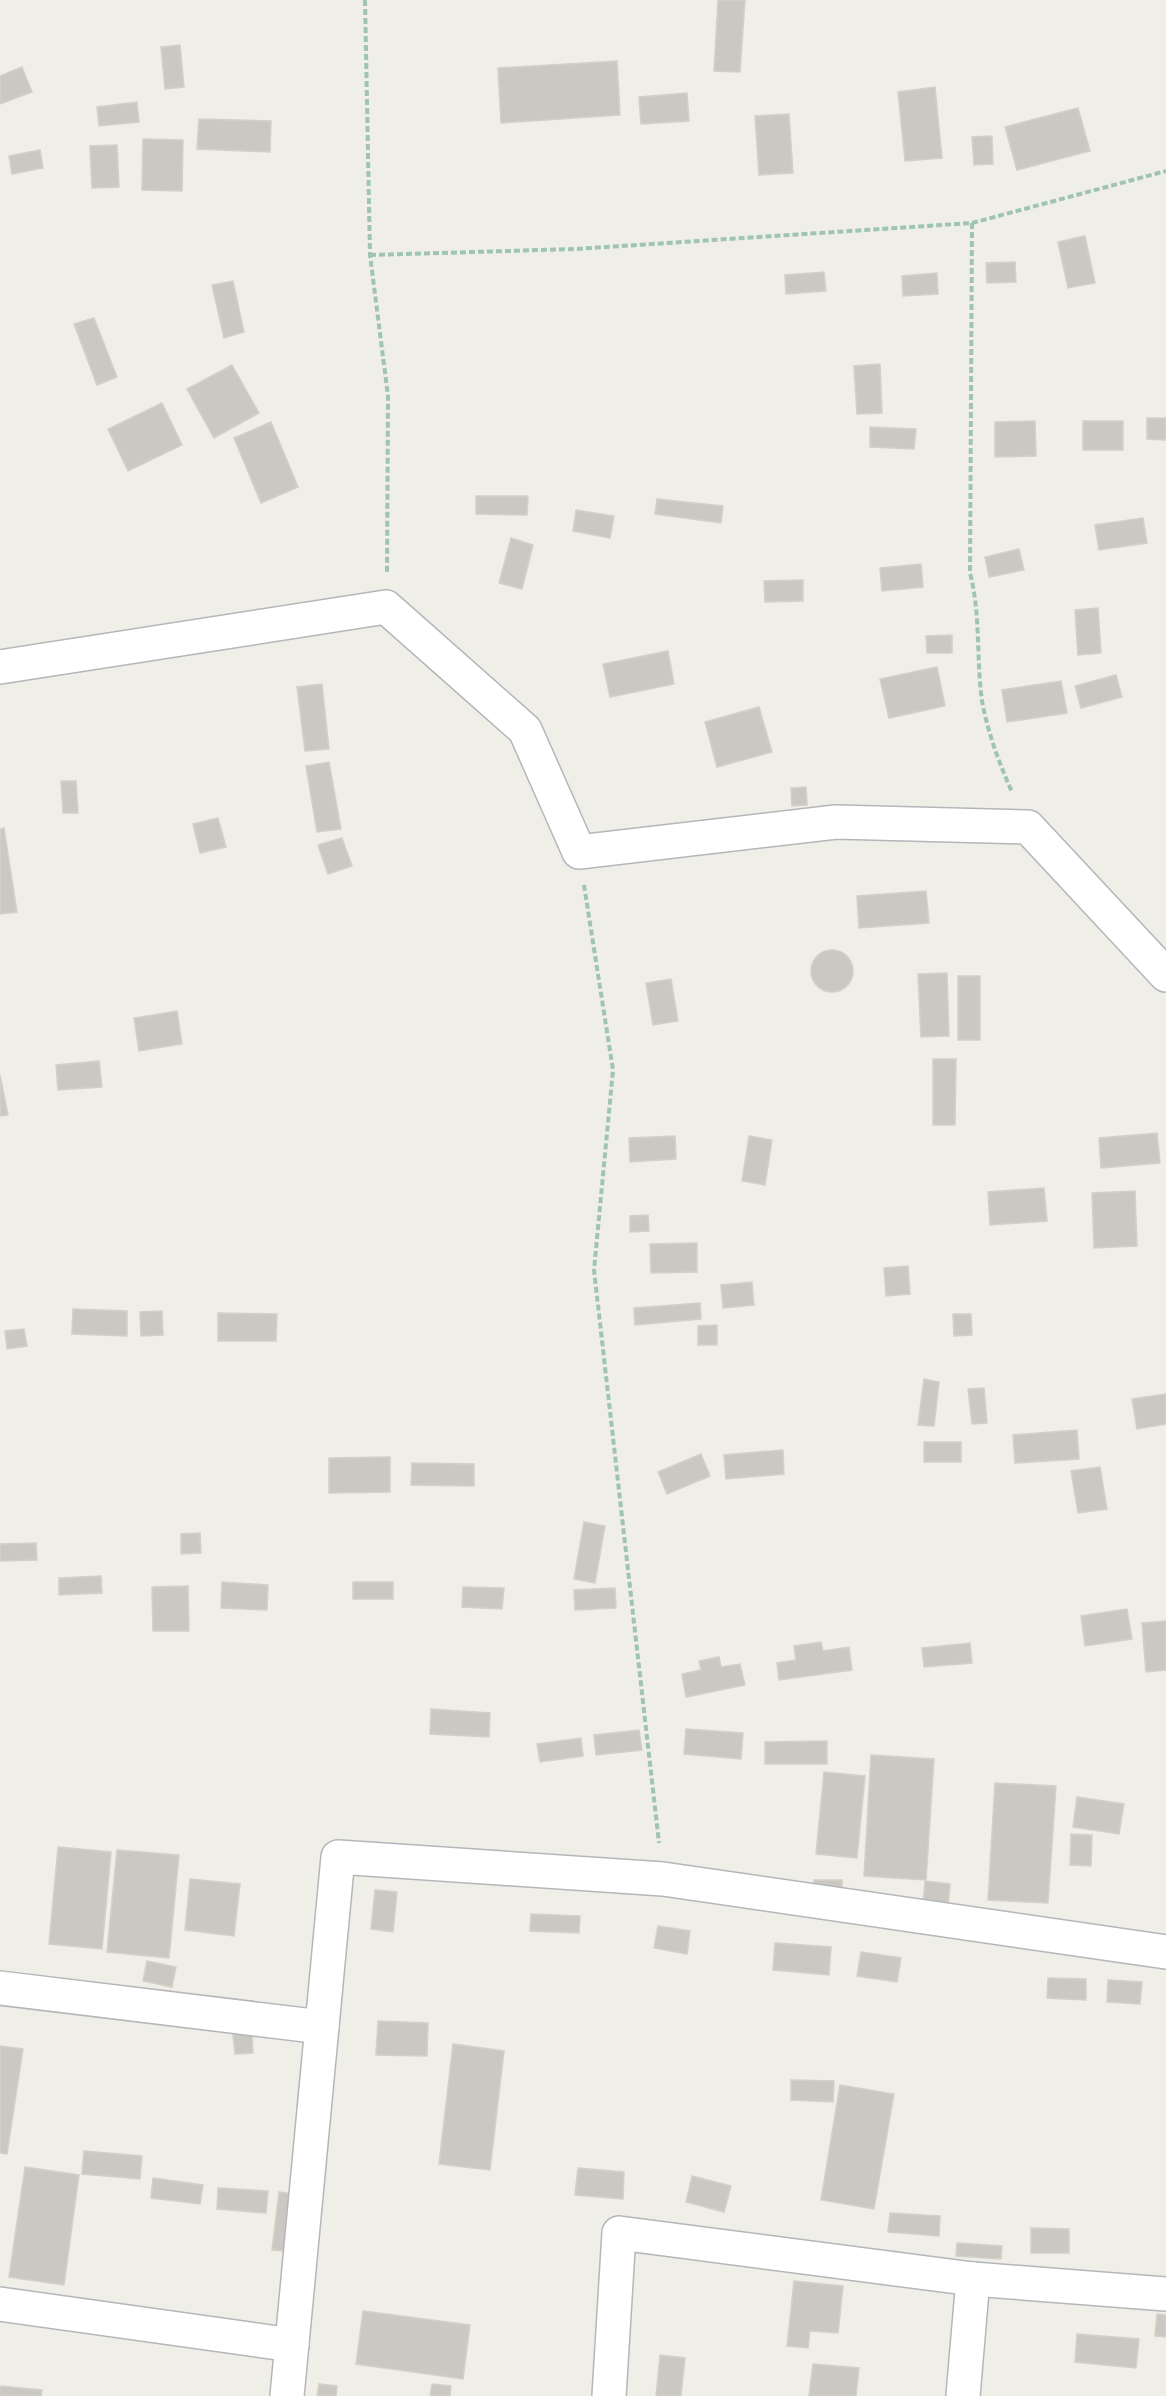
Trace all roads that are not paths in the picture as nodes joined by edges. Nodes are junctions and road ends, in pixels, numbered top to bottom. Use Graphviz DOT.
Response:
graph roads {
  1 [pos="0,667"];
  2 [pos="1166,975"];
  3 [pos="1166,1952"];
  4 [pos="0,1988"];
  5 [pos="322,2027"];
  6 [pos="974,2279"];
  7 [pos="1166,2294"];
  8 [pos="0,2304"];
  9 [pos="292,2344"];
  10 [pos="287,2396"];
  11 [pos="609,2396"];
  12 [pos="963,2396"];
  1 -- 2 [label="street"];
  3 -- 5 [label="street"];
  4 -- 5 [label="street"];
  5 -- 9 [label="street"];
  6 -- 7 [label="street"];
  6 -- 11 [label="street"];
  6 -- 12 [label="street"];
  8 -- 9 [label="street"];
  9 -- 10 [label="street"];
}
